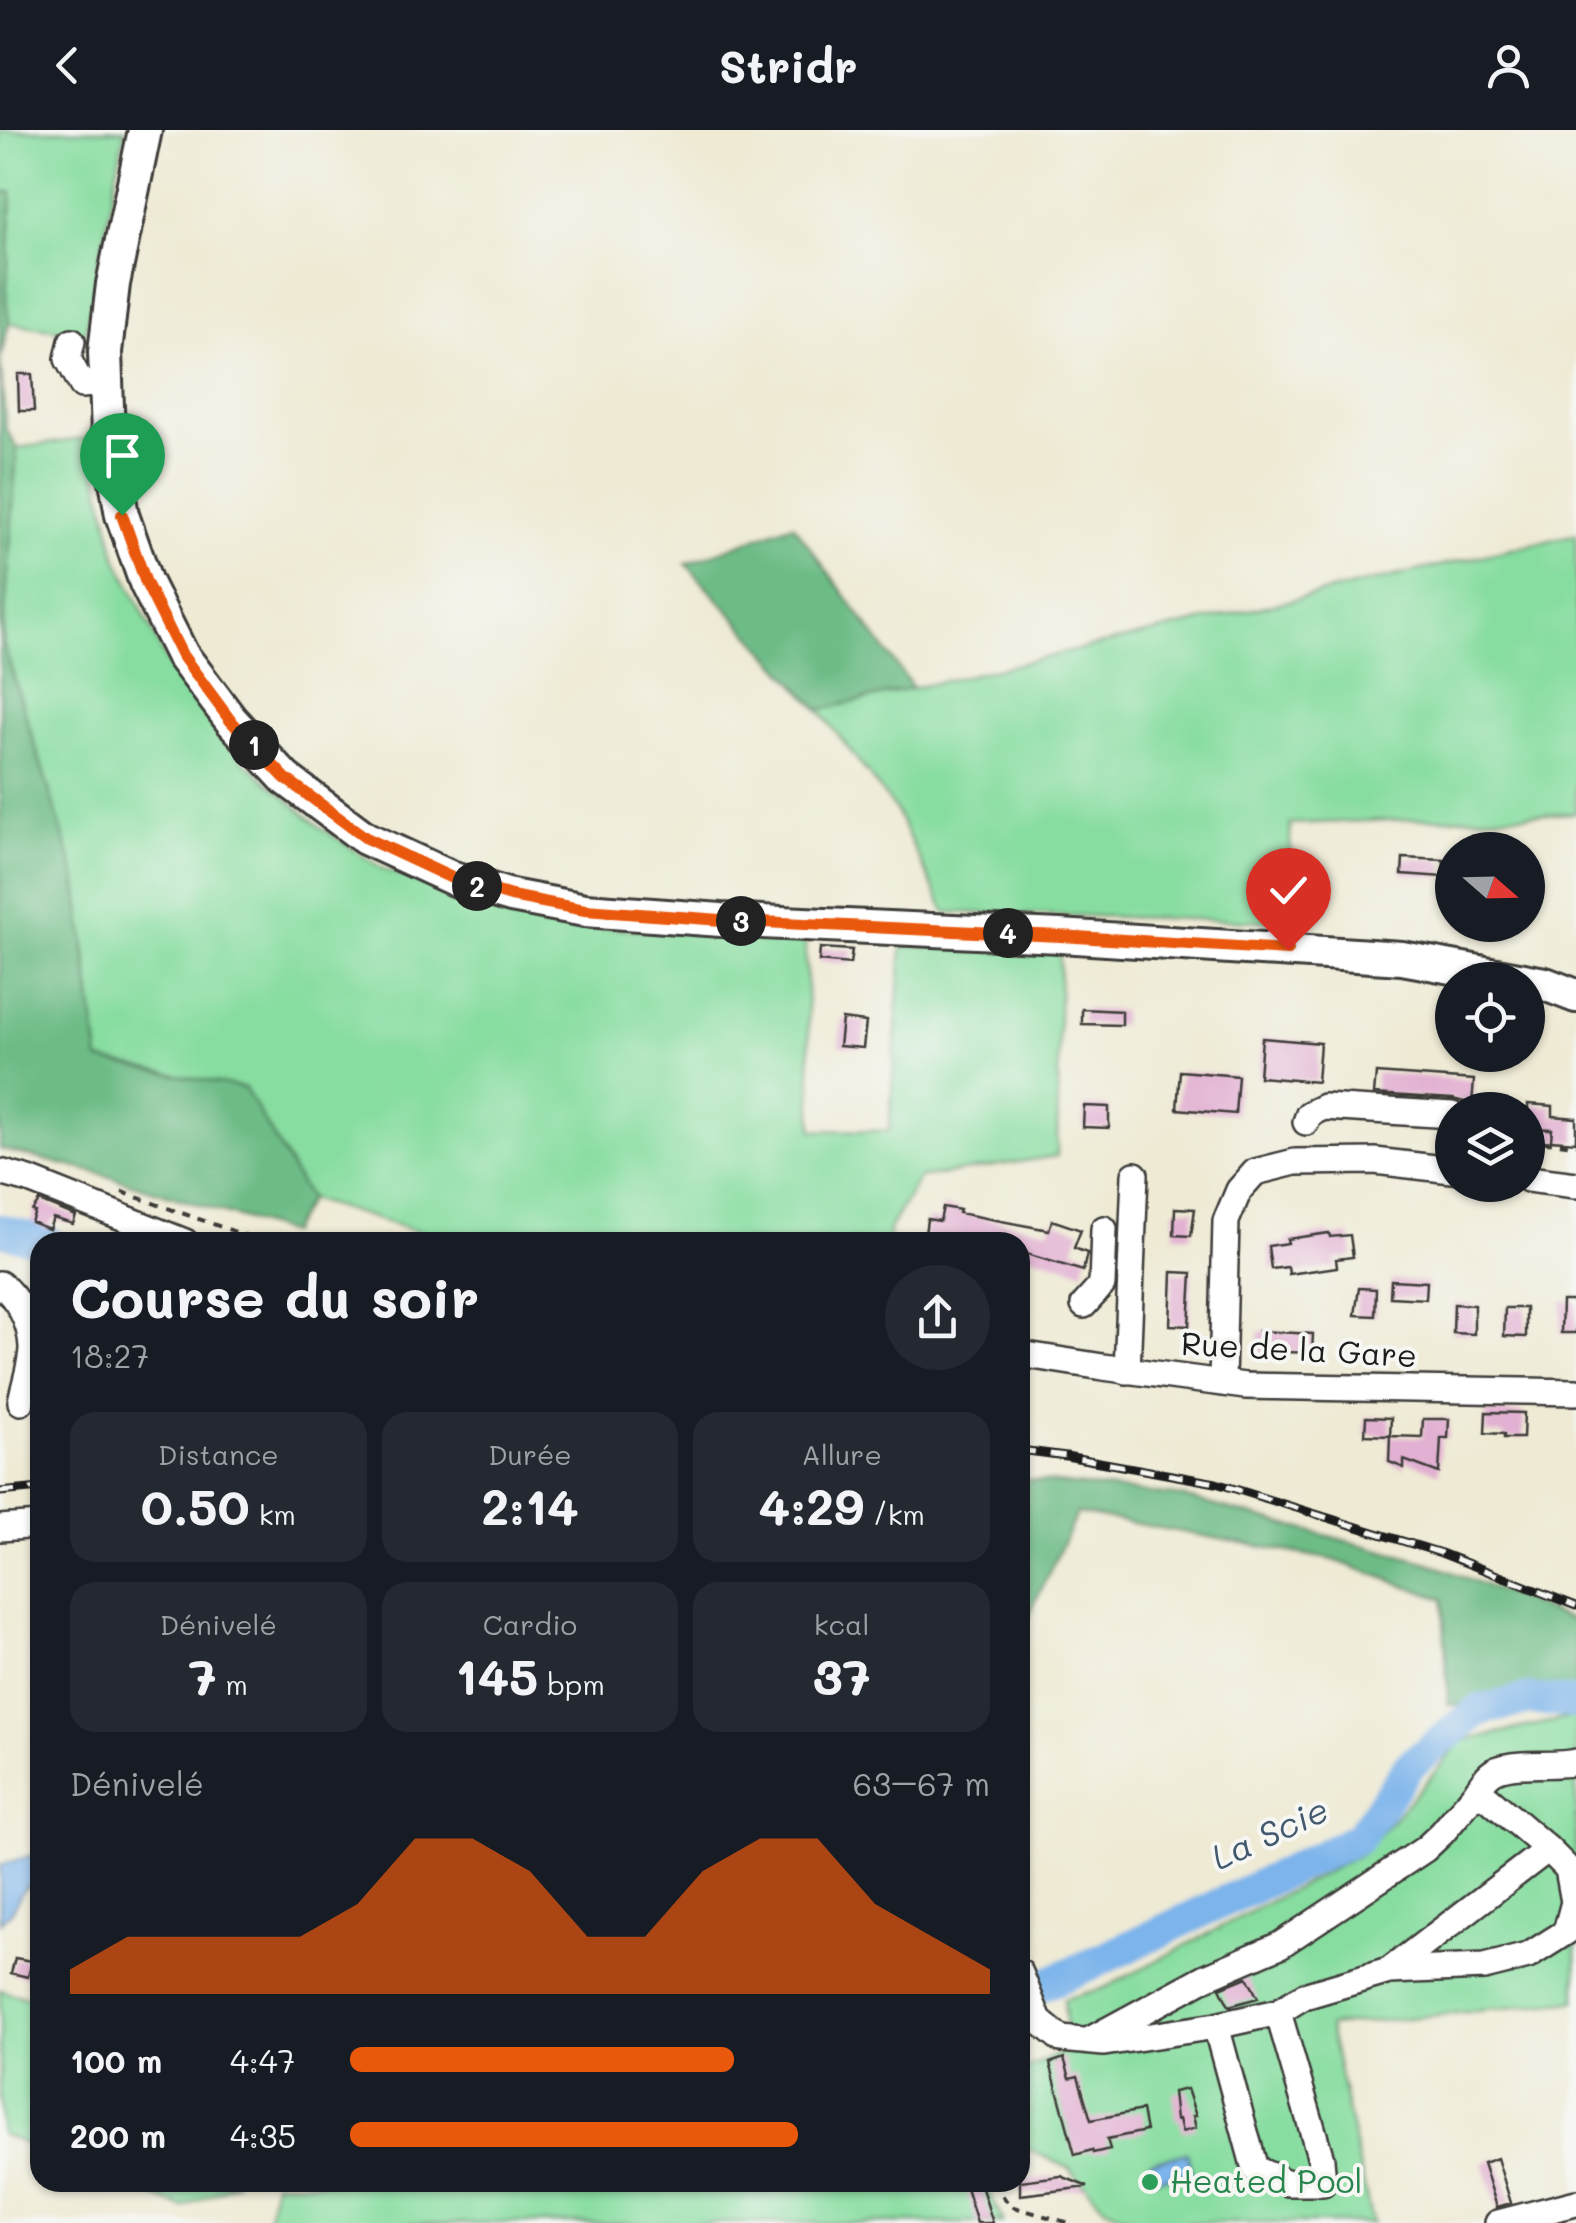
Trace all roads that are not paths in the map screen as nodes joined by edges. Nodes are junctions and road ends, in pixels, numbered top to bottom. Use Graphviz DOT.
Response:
graph roads {
  1 [pos="145,130"];
  2 [pos="72,341"];
  3 [pos="105,383"];
  4 [pos="1435,964"];
  5 [pos="1545,984"];
  6 [pos="1576,996"];
  7 [pos="1435,1114"];
  8 [pos="1306,1122"];
  9 [pos="1435,1168"];
  10 [pos="0,1172"];
  11 [pos="1135,1175"];
  12 [pos="1545,1181"];
  13 [pos="1576,1185"];
  14 [pos="1104,1229"];
  15 [pos="160,1232"];
  16 [pos="0,1284"];
  17 [pos="1084,1306"];
  18 [pos="30,1337"];
  19 [pos="1030,1355"];
  20 [pos="30,1357"];
  21 [pos="1128,1370"];
  22 [pos="1222,1383"];
  23 [pos="1576,1392"];
  24 [pos="21,1402"];
  25 [pos="30,1526"];
  26 [pos="0,1528"];
  27 [pos="1576,1762"];
  28 [pos="1475,1794"];
  29 [pos="1548,1849"];
  30 [pos="1389,1971"];
  31 [pos="1030,1998"];
  32 [pos="1278,2012"];
  33 [pos="1216,2026"];
  34 [pos="1088,2041"];
  35 [pos="1576,2204"];
  36 [pos="1498,2223"];
  1 -- 3 [label="main road"];
  2 -- 3 [label="street"];
  3 -- 4 [label="main road"];
  5 -- 6 [label="main road"];
  7 -- 8 [label="street"];
  9 -- 22 [label="street"];
  10 -- 15 [label="street"];
  11 -- 21 [label="street"];
  12 -- 13 [label="street"];
  14 -- 17 [label="street"];
  16 -- 18 [label="street"];
  19 -- 21 [label="street, Rue de la Gare"];
  20 -- 24 [label="street"];
  21 -- 22 [label="street, Rue de la Gare"];
  22 -- 23 [label="street, Rue de la Gare"];
  25 -- 26 [label="street"];
  27 -- 28 [label="street"];
  28 -- 29 [label="street"];
  28 -- 34 [label="street"];
  29 -- 30 [label="street"];
  29 -- 30 [label="street"];
  30 -- 32 [label="street"];
  31 -- 34 [label="street"];
  32 -- 33 [label="street"];
  32 -- 33 [label="street"];
  33 -- 34 [label="street"];
  35 -- 36 [label="street"];
}
